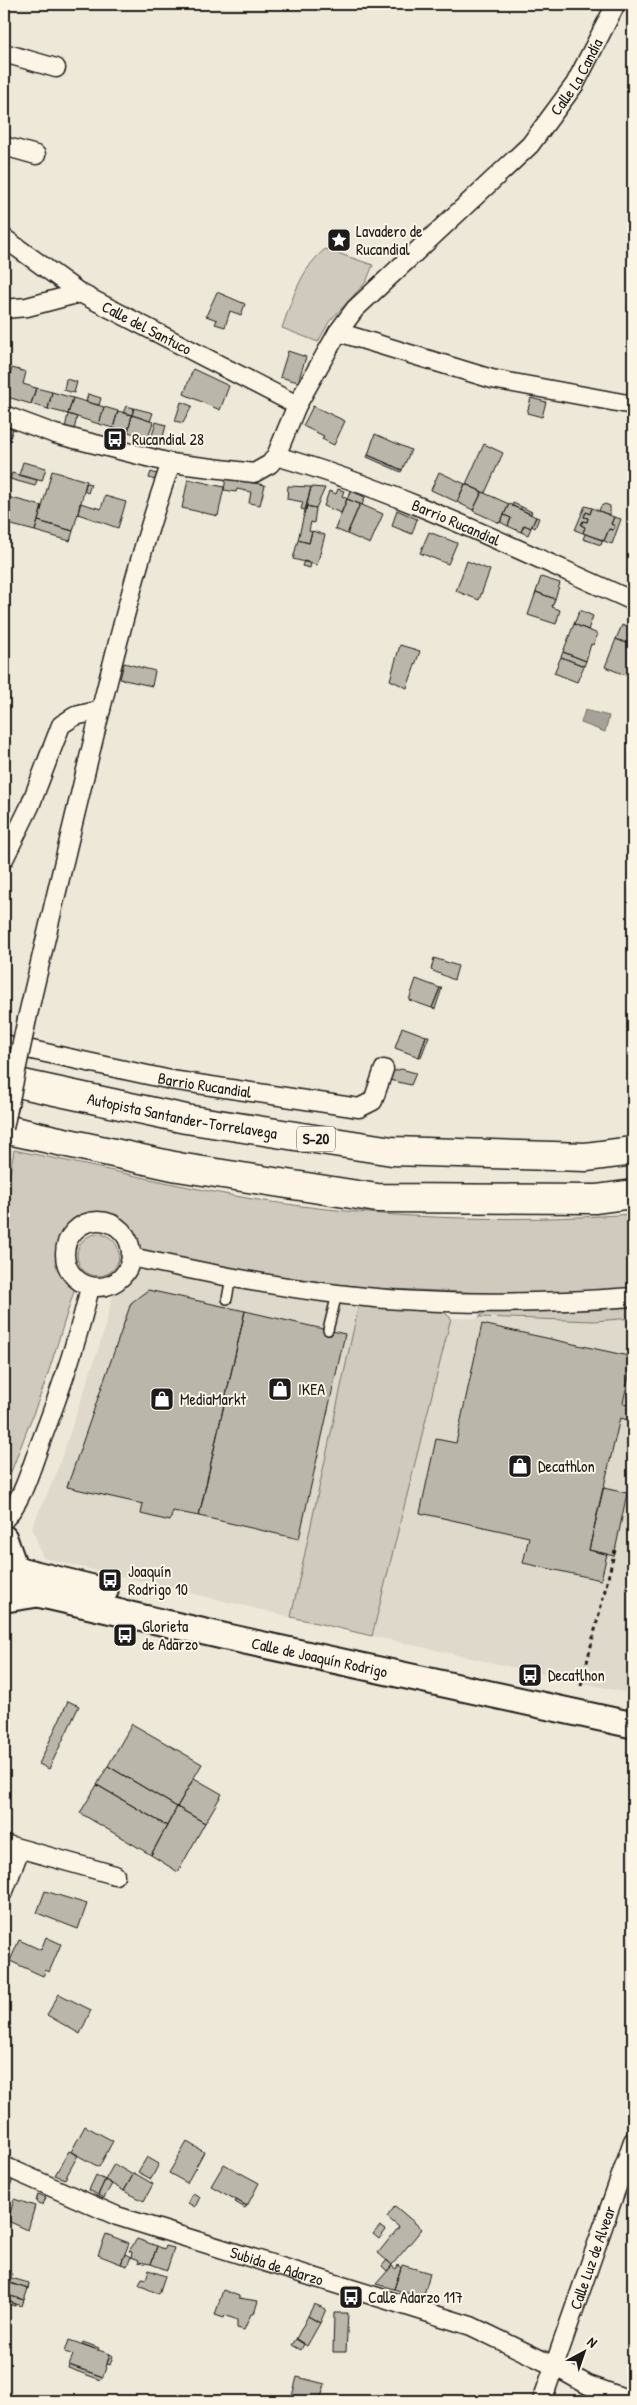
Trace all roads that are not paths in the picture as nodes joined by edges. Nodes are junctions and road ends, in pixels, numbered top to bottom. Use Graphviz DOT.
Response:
graph roads {
  1 [pos="616,4"];
  2 [pos="4,53"];
  3 [pos="56,68"];
  4 [pos="4,146"];
  5 [pos="36,155"];
  6 [pos="4,238"];
  7 [pos="80,293"];
  8 [pos="4,309"];
  9 [pos="338,332"];
  10 [pos="297,405"];
  11 [pos="633,405"];
  12 [pos="4,415"];
  13 [pos="276,456"];
  14 [pos="171,463"];
  15 [pos="633,601"];
  16 [pos="101,710"];
  17 [pos="4,859"];
  18 [pos="4,1044"];
  19 [pos="384,1069"];
  20 [pos="4,1080"];
  21 [pos="4,1128"];
  22 [pos="633,1151"];
  23 [pos="633,1194"];
  24 [pos="131,1257"];
  25 [pos="231,1278"];
  26 [pos="90,1286"];
  27 [pos="337,1294"];
  28 [pos="633,1297"];
  29 [pos="227,1299"];
  30 [pos="328,1330"];
  31 [pos="4,1520"];
  32 [pos="4,1538"];
  33 [pos="15,1569"];
  34 [pos="5,1600"];
  35 [pos="633,1709"];
  36 [pos="633,1725"];
  37 [pos="12,1847"];
  38 [pos="115,1876"];
  39 [pos="4,1891"];
  40 [pos="633,2142"];
  41 [pos="4,2166"];
  42 [pos="556,2366"];
  43 [pos="542,2401"];
  44 [pos="633,2401"];
  1 -- 9 [label="street, Calle La Candía"];
  2 -- 3 [label="street"];
  4 -- 5 [label="street"];
  6 -- 7 [label="street, Calle del Santuco"];
  7 -- 8 [label="street"];
  7 -- 10 [label="street, Calle del Santuco"];
  9 -- 10 [label="street"];
  9 -- 11 [label="street"];
  10 -- 13 [label="street"];
  12 -- 14 [label="street"];
  13 -- 14 [label="street"];
  13 -- 15 [label="street, Barrio Rucandial"];
  14 -- 16 [label="street"];
  16 -- 17 [label="street"];
  16 -- 21 [label="street, bridge"];
  18 -- 19 [label="street, Barrio Rucandial"];
  20 -- 22 [label="highway, Autopista Santander-Torrelavega / S-20"];
  21 -- 23 [label="highway"];
  24 -- 25 [label="street"];
  24 -- 26 [label="street"];
  24 -- 26 [label="street"];
  25 -- 27 [label="street"];
  25 -- 29 [label="lane"];
  26 -- 31 [label="street"];
  27 -- 28 [label="street"];
  27 -- 30 [label="lane"];
  32 -- 33 [label="main road"];
  33 -- 34 [label="main road"];
  33 -- 35 [label="main road, Calle de Joaquín Rodrigo"];
  34 -- 36 [label="main road, Calle de Joaquín Rodrigo"];
  37 -- 38 [label="street"];
  37 -- 39 [label="street"];
  40 -- 42 [label="street, Calle Luz de Alvear"];
  41 -- 42 [label="street, Subida de Adarzo"];
  42 -- 43 [label="street, Calle Luz de Alvear"];
  42 -- 44 [label="street, Subida de Adarzo"];
}
